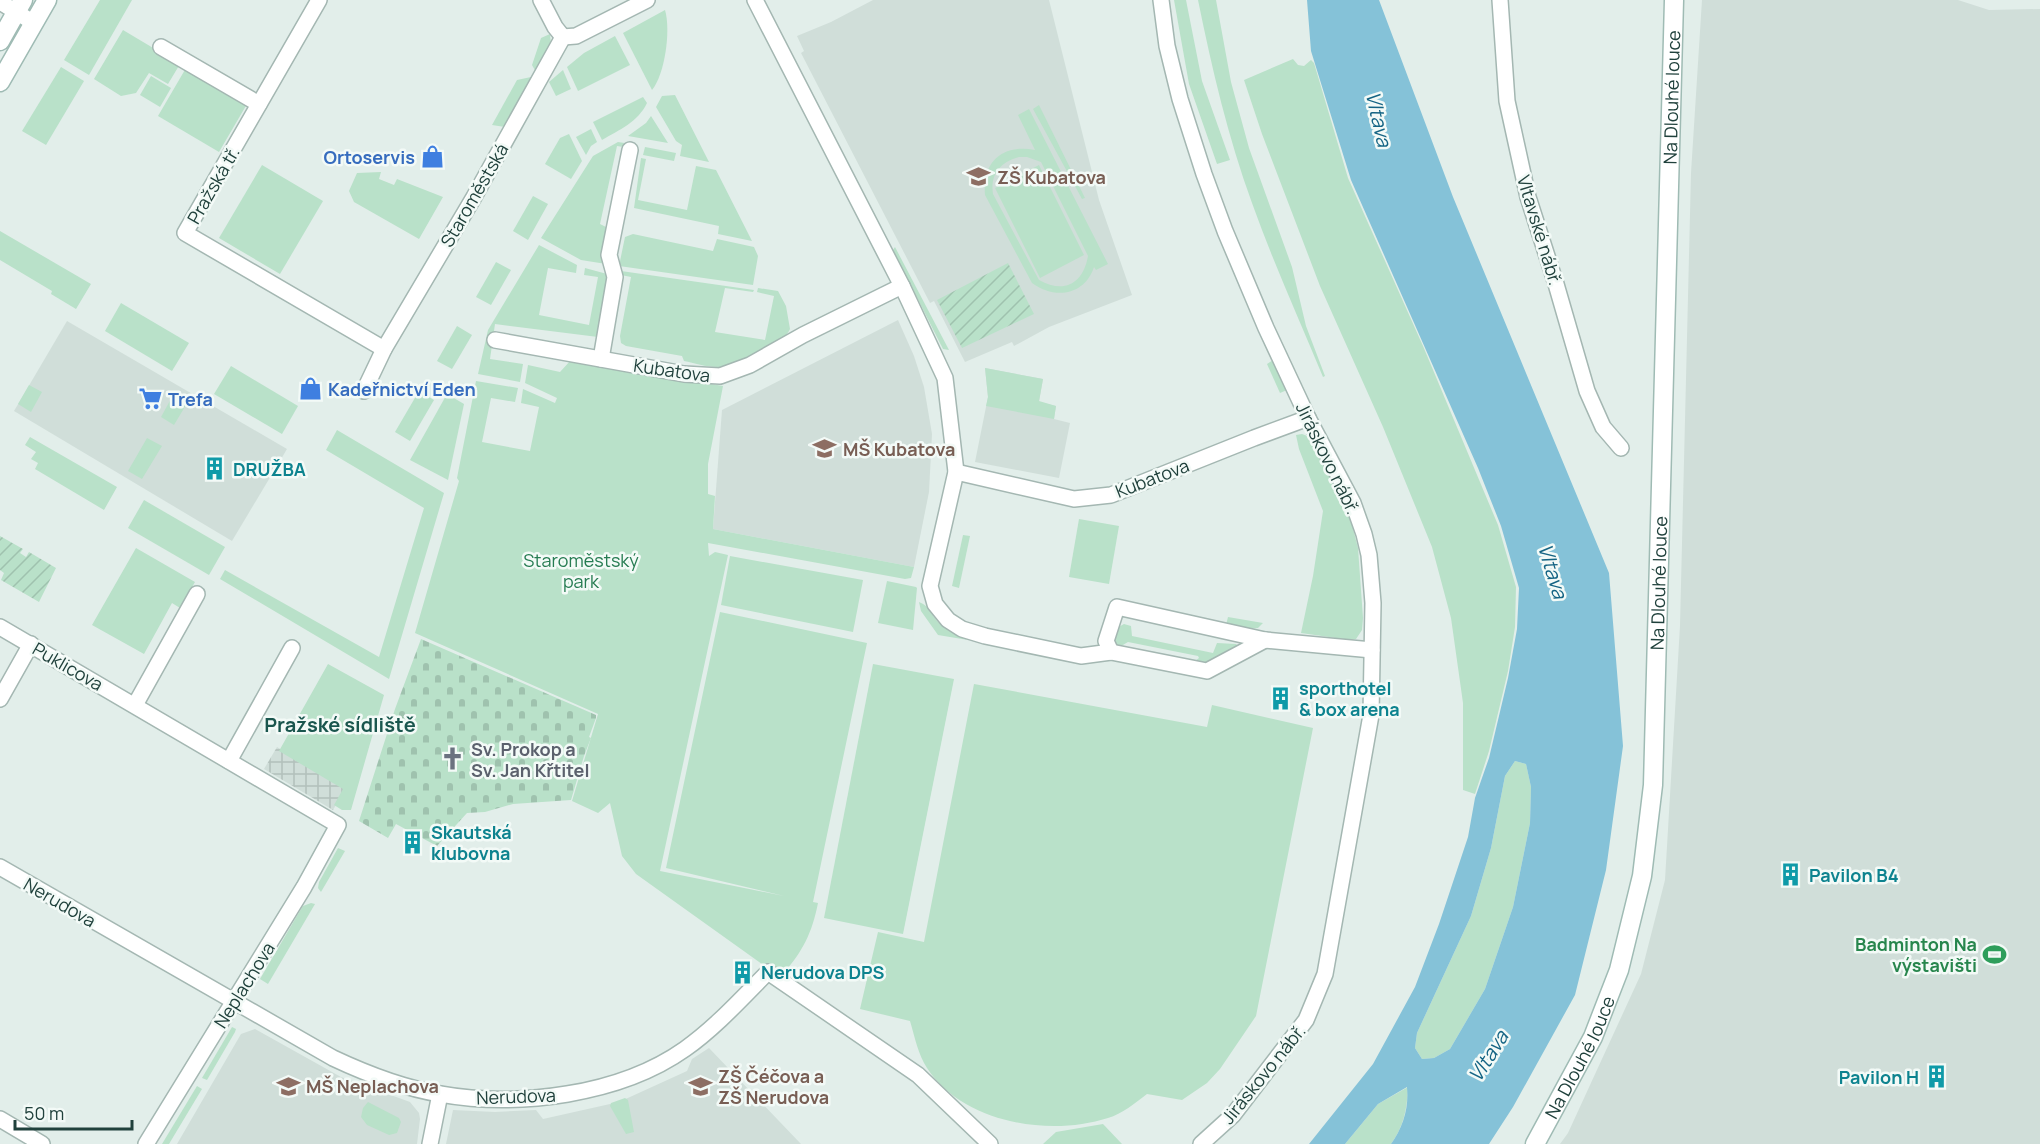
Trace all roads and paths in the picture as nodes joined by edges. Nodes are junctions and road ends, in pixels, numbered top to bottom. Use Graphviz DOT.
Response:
graph roads {
  1 [pos="47,0"];
  2 [pos="319,0"];
  3 [pos="541,0"];
  4 [pos="647,0"];
  5 [pos="755,0"];
  6 [pos="1161,0"];
  7 [pos="1500,0"];
  8 [pos="1674,0"];
  9 [pos="0,2"];
  10 [pos="19,7"];
  11 [pos="33,23"];
  12 [pos="563,37"];
  13 [pos="0,41"];
  14 [pos="161,47"];
  15 [pos="0,82"];
  16 [pos="260,104"];
  17 [pos="630,150"];
  18 [pos="902,286"];
  19 [pos="495,340"];
  20 [pos="384,349"];
  21 [pos="601,359"];
  22 [pos="364,391"];
  23 [pos="1308,418"];
  24 [pos="1621,448"];
  25 [pos="956,472"];
  26 [pos="197,594"];
  27 [pos="0,627"];
  28 [pos="1265,640"];
  29 [pos="31,644"];
  30 [pos="292,648"];
  31 [pos="1372,650"];
  32 [pos="1110,652"];
  33 [pos="0,699"];
  34 [pos="135,705"];
  35 [pos="229,761"];
  36 [pos="338,825"];
  37 [pos="0,867"];
  38 [pos="234,1002"];
  39 [pos="440,1094"];
  40 [pos="0,1119"];
  41 [pos="42,1144"];
  42 [pos="146,1144"];
  43 [pos="430,1144"];
  44 [pos="990,1144"];
  45 [pos="1201,1144"];
  46 [pos="1535,1144"];
  1 -- 11 [label="main road"];
  2 -- 16 [label="street, Pražská tř."];
  3 -- 12 [label="street"];
  4 -- 12 [label="street"];
  5 -- 18 [label="street"];
  6 -- 23 [label="street, Jiráskovo nábř."];
  7 -- 24 [label="street, Vltavské nábř."];
  8 -- 46 [label="main road, Na Dlouhé louce"];
  9 -- 10 [label="street"];
  10 -- 11 [label="street"];
  10 -- 13 [label="main road"];
  11 -- 15 [label="main road"];
  12 -- 20 [label="street, Staroměstská"];
  14 -- 16 [label="street"];
  16 -- 20 [label="street, Pražská tř."];
  17 -- 21 [label="street"];
  18 -- 21 [label="street, Kubatova"];
  18 -- 25 [label="street"];
  19 -- 21 [label="street, Kubatova"];
  20 -- 22 [label="street, Staroměstská"];
  23 -- 25 [label="street, Kubatova"];
  23 -- 31 [label="street, Jiráskovo nábř."];
  25 -- 32 [label="street"];
  26 -- 34 [label="street"];
  27 -- 29 [label="street, Puklicova"];
  28 -- 31 [label="street"];
  28 -- 32 [label="street"];
  28 -- 32 [label="street"];
  29 -- 33 [label="street"];
  29 -- 34 [label="street, Puklicova"];
  30 -- 35 [label="street"];
  31 -- 45 [label="street, Jiráskovo nábř."];
  34 -- 35 [label="street, Puklicova"];
  35 -- 36 [label="street, Puklicova"];
  36 -- 38 [label="street, Neplachova"];
  37 -- 38 [label="street, Nerudova"];
  38 -- 39 [label="street, Nerudova"];
  38 -- 42 [label="street, Neplachova"];
  39 -- 43 [label="street"];
  39 -- 44 [label="street, Nerudova"];
  40 -- 41 [label="street"];
}
